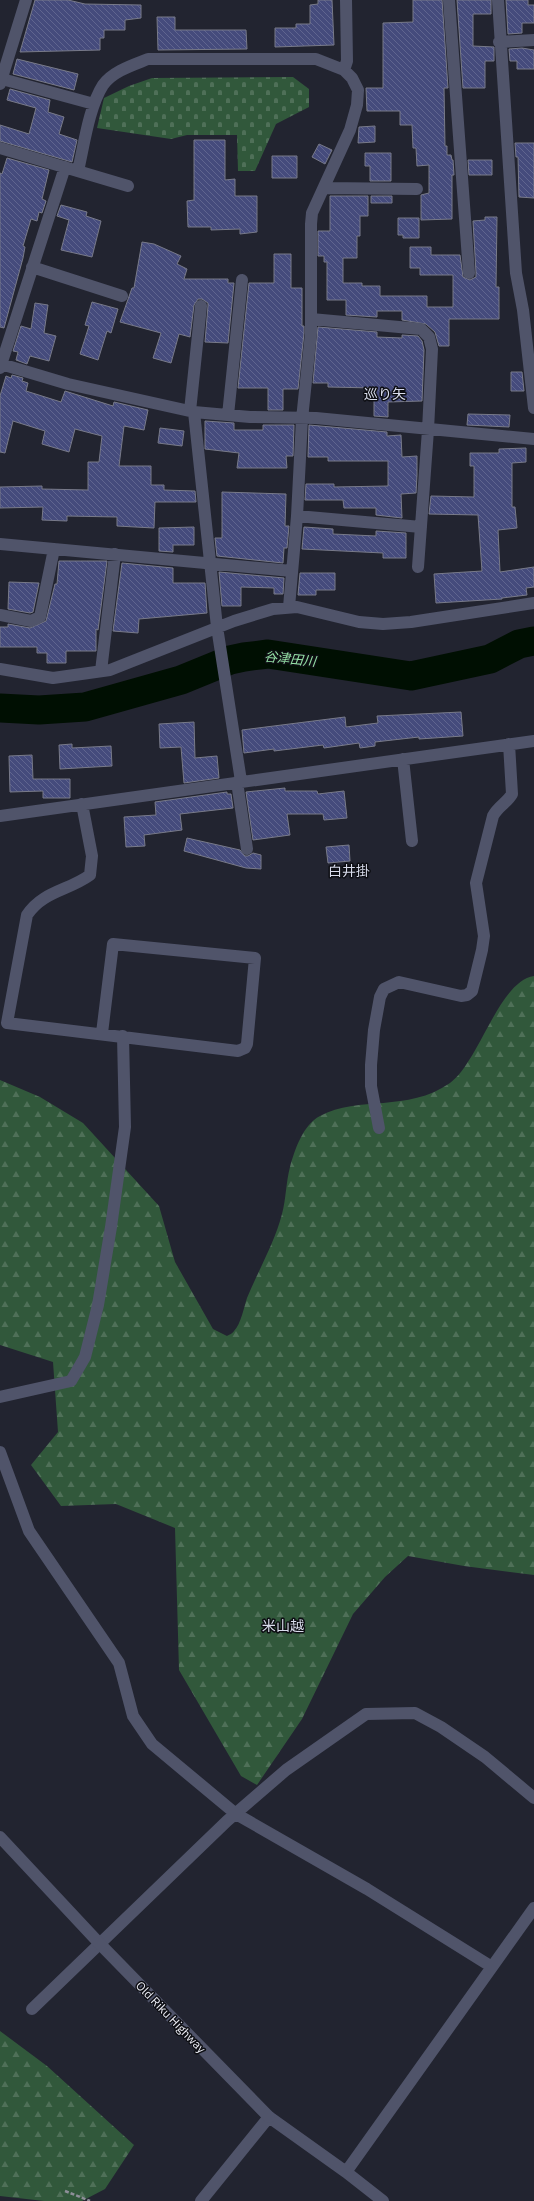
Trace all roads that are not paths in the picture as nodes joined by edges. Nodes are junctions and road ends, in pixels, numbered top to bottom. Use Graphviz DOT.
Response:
graph roads {
  1 [pos="26,0"];
  2 [pos="346,0"];
  3 [pos="449,0"];
  4 [pos="498,0"];
  5 [pos="534,40"];
  6 [pos="500,42"];
  7 [pos="344,70"];
  8 [pos="1,81"];
  9 [pos="94,104"];
  10 [pos="0,148"];
  11 [pos="65,167"];
  12 [pos="78,171"];
  13 [pos="128,186"];
  14 [pos="324,188"];
  15 [pos="417,189"];
  16 [pos="32,268"];
  17 [pos="469,273"];
  18 [pos="242,280"];
  19 [pos="122,296"];
  20 [pos="200,306"];
  21 [pos="311,319"];
  22 [pos="1,366"];
  23 [pos="534,408"];
  24 [pos="192,412"];
  25 [pos="228,415"];
  26 [pos="302,419"];
  27 [pos="428,430"];
  28 [pos="534,439"];
  29 [pos="297,516"];
  30 [pos="421,527"];
  31 [pos="0,544"];
  32 [pos="54,549"];
  33 [pos="115,554"];
  34 [pos="211,563"];
  35 [pos="418,567"];
  36 [pos="292,571"];
  37 [pos="534,604"];
  38 [pos="289,607"];
  39 [pos="0,615"];
  40 [pos="217,627"];
  41 [pos="0,669"];
  42 [pos="101,671"];
  43 [pos="534,741"];
  44 [pos="509,744"];
  45 [pos="403,759"];
  46 [pos="239,782"];
  47 [pos="82,804"];
  48 [pos="0,816"];
  49 [pos="412,841"];
  50 [pos="247,849"];
  51 [pos="102,1034"];
  52 [pos="123,1036"];
  53 [pos="379,1128"];
  54 [pos="0,1397"];
  55 [pos="0,1452"];
  56 [pos="534,1798"];
  57 [pos="236,1814"];
  58 [pos="0,1837"];
  59 [pos="534,1908"];
  60 [pos="99,1943"];
  61 [pos="492,1967"];
  62 [pos="32,2009"];
  63 [pos="269,2117"];
  64 [pos="346,2172"];
  65 [pos="201,2201"];
  66 [pos="382,2201"];
  1 -- 8 [label="street"];
  2 -- 7 [label="street"];
  3 -- 17 [label="street"];
  4 -- 6 [label="street"];
  5 -- 6 [label="street"];
  6 -- 23 [label="street"];
  7 -- 9 [label="street"];
  7 -- 14 [label="street"];
  8 -- 9 [label="street"];
  9 -- 12 [label="street"];
  10 -- 11 [label="street"];
  11 -- 12 [label="street"];
  11 -- 16 [label="street"];
  12 -- 13 [label="street"];
  14 -- 15 [label="street"];
  14 -- 21 [label="street"];
  16 -- 19 [label="street"];
  16 -- 22 [label="street"];
  18 -- 25 [label="street"];
  20 -- 24 [label="street"];
  21 -- 26 [label="street"];
  21 -- 27 [label="street"];
  22 -- 24 [label="street"];
  24 -- 25 [label="street"];
  24 -- 34 [label="street"];
  25 -- 26 [label="street"];
  26 -- 27 [label="street"];
  26 -- 29 [label="street"];
  27 -- 28 [label="street"];
  27 -- 30 [label="street"];
  29 -- 30 [label="street"];
  29 -- 36 [label="street"];
  30 -- 35 [label="street"];
  31 -- 32 [label="street"];
  32 -- 33 [label="street"];
  32 -- 39 [label="street"];
  33 -- 34 [label="street"];
  33 -- 42 [label="street"];
  34 -- 36 [label="street"];
  34 -- 40 [label="street"];
  36 -- 38 [label="street"];
  37 -- 38 [label="street"];
  38 -- 40 [label="street"];
  40 -- 42 [label="street"];
  40 -- 46 [label="street"];
  41 -- 42 [label="street"];
  43 -- 44 [label="street"];
  44 -- 45 [label="street"];
  44 -- 53 [label="street"];
  45 -- 46 [label="street"];
  45 -- 49 [label="street"];
  46 -- 47 [label="street"];
  46 -- 50 [label="street"];
  47 -- 48 [label="street"];
  47 -- 51 [label="street"];
  51 -- 52 [label="street"];
  51 -- 52 [label="street"];
  52 -- 54 [label="street"];
  55 -- 57 [label="street"];
  56 -- 57 [label="street"];
  57 -- 60 [label="street"];
  57 -- 61 [label="street"];
  58 -- 60 [label="street, Old Riku Highway"];
  59 -- 61 [label="street"];
  60 -- 62 [label="street"];
  60 -- 63 [label="street, Old Riku Highway"];
  61 -- 64 [label="street"];
  63 -- 64 [label="street, Old Riku Highway"];
  63 -- 65 [label="street"];
  64 -- 66 [label="street, Old Riku Highway"];
}
